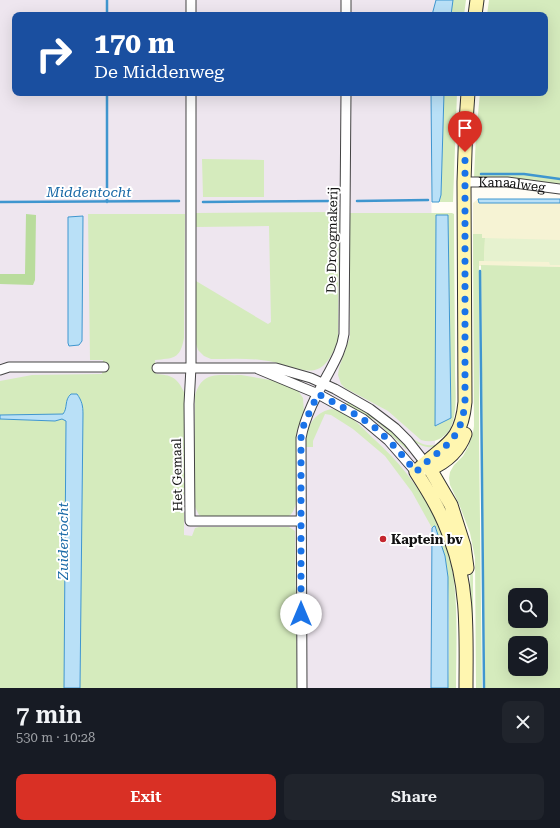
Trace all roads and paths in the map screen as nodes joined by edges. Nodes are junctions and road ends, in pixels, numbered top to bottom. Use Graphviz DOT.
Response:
graph roads {
  1 [pos="191,0"];
  2 [pos="346,0"];
  3 [pos="477,0"];
  4 [pos="191,12"];
  5 [pos="346,12"];
  6 [pos="475,12"];
  7 [pos="191,96"];
  8 [pos="346,96"];
  9 [pos="468,96"];
  10 [pos="464,182"];
  11 [pos="560,188"];
  12 [pos="0,363"];
  13 [pos="9,367"];
  14 [pos="104,367"];
  15 [pos="157,368"];
  16 [pos="191,368"];
  17 [pos="258,369"];
  18 [pos="0,370"];
  19 [pos="323,383"];
  20 [pos="318,394"];
  21 [pos="428,465"];
  22 [pos="416,472"];
  23 [pos="301,521"];
  24 [pos="466,612"];
  25 [pos="302,688"];
  26 [pos="466,688"];
  1 -- 4 [label="street"];
  2 -- 5 [label="street"];
  3 -- 6 [label="street"];
  7 -- 16 [label="street"];
  8 -- 19 [label="street, De Droogmakerij"];
  9 -- 10 [label="street, Kanaalweg"];
  10 -- 11 [label="street, Kanaalweg"];
  10 -- 21 [label="street, Kanaalweg"];
  12 -- 13 [label="street"];
  13 -- 14 [label="street"];
  13 -- 18 [label="street"];
  15 -- 16 [label="street"];
  16 -- 17 [label="street"];
  16 -- 23 [label="street, Het Gemaal"];
  17 -- 19 [label="street"];
  17 -- 20 [label="street"];
  19 -- 20 [label="street, De Droogmakerij"];
  19 -- 21 [label="street"];
  20 -- 22 [label="street"];
  20 -- 23 [label="street"];
  21 -- 22 [label="street, Kanaalweg"];
  21 -- 24 [label="street"];
  22 -- 24 [label="street"];
  23 -- 25 [label="street"];
  24 -- 26 [label="street"];
}
